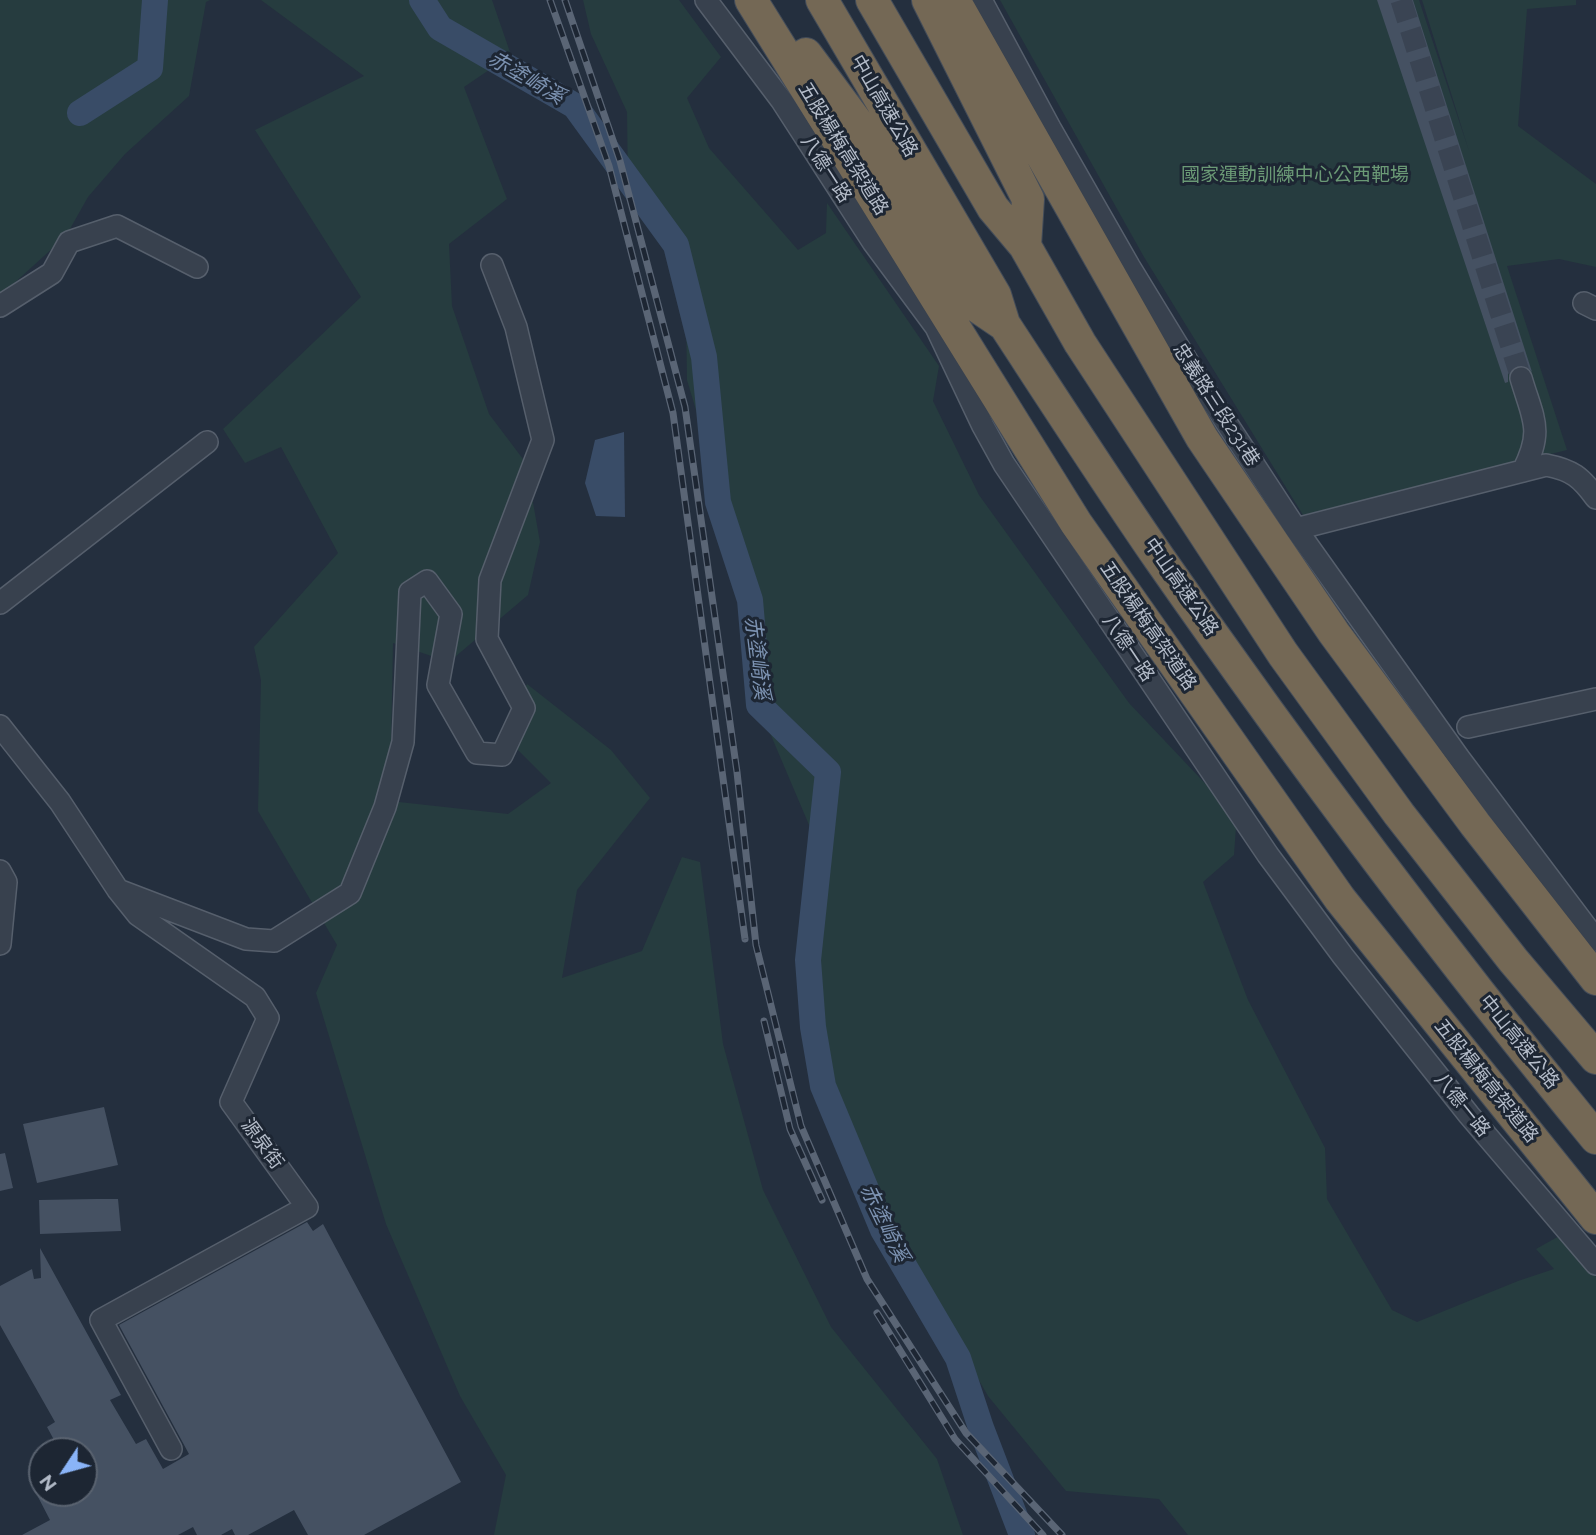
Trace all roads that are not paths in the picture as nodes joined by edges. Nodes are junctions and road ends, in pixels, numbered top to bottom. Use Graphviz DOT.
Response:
graph roads {
  1 [pos="706,0"];
  2 [pos="751,0"];
  3 [pos="764,0"];
  4 [pos="822,0"];
  5 [pos="872,0"];
  6 [pos="928,0"];
  7 [pos="954,0"];
  8 [pos="981,0"];
  9 [pos="1025,246"];
  10 [pos="492,265"];
  11 [pos="197,267"];
  12 [pos="0,306"];
  13 [pos="1004,324"];
  14 [pos="1521,378"];
  15 [pos="207,442"];
  16 [pos="1523,471"];
  17 [pos="1596,498"];
  18 [pos="1296,528"];
  19 [pos="0,603"];
  20 [pos="1596,699"];
  21 [pos="0,726"];
  22 [pos="1468,727"];
  23 [pos="0,872"];
  24 [pos="118,890"];
  25 [pos="1596,940"];
  26 [pos="0,944"];
  27 [pos="1596,979"];
  28 [pos="1596,1058"];
  29 [pos="1596,1138"];
  30 [pos="1596,1217"];
  31 [pos="1596,1264"];
  32 [pos="171,1450"];
  1 -- 31 [label="street, 八德一路"];
  2 -- 30 [label="highway, 五股楊梅高架道路"];
  3 -- 13 [label="highway"];
  4 -- 13 [label="highway, 中山高速公路"];
  5 -- 9 [label="highway"];
  6 -- 9 [label="highway"];
  7 -- 27 [label="highway"];
  8 -- 18 [label="street, 忠義路三段231巷"];
  9 -- 28 [label="highway"];
  10 -- 24 [label="street"];
  11 -- 12 [label="street"];
  13 -- 29 [label="highway, 中山高速公路"];
  14 -- 16 [label="street"];
  15 -- 19 [label="street"];
  16 -- 17 [label="street"];
  16 -- 18 [label="street"];
  18 -- 25 [label="street, 忠義路三段231巷"];
  20 -- 22 [label="street"];
  21 -- 24 [label="street, 源泉街"];
  23 -- 26 [label="street"];
  24 -- 32 [label="street, 源泉街"];
}
